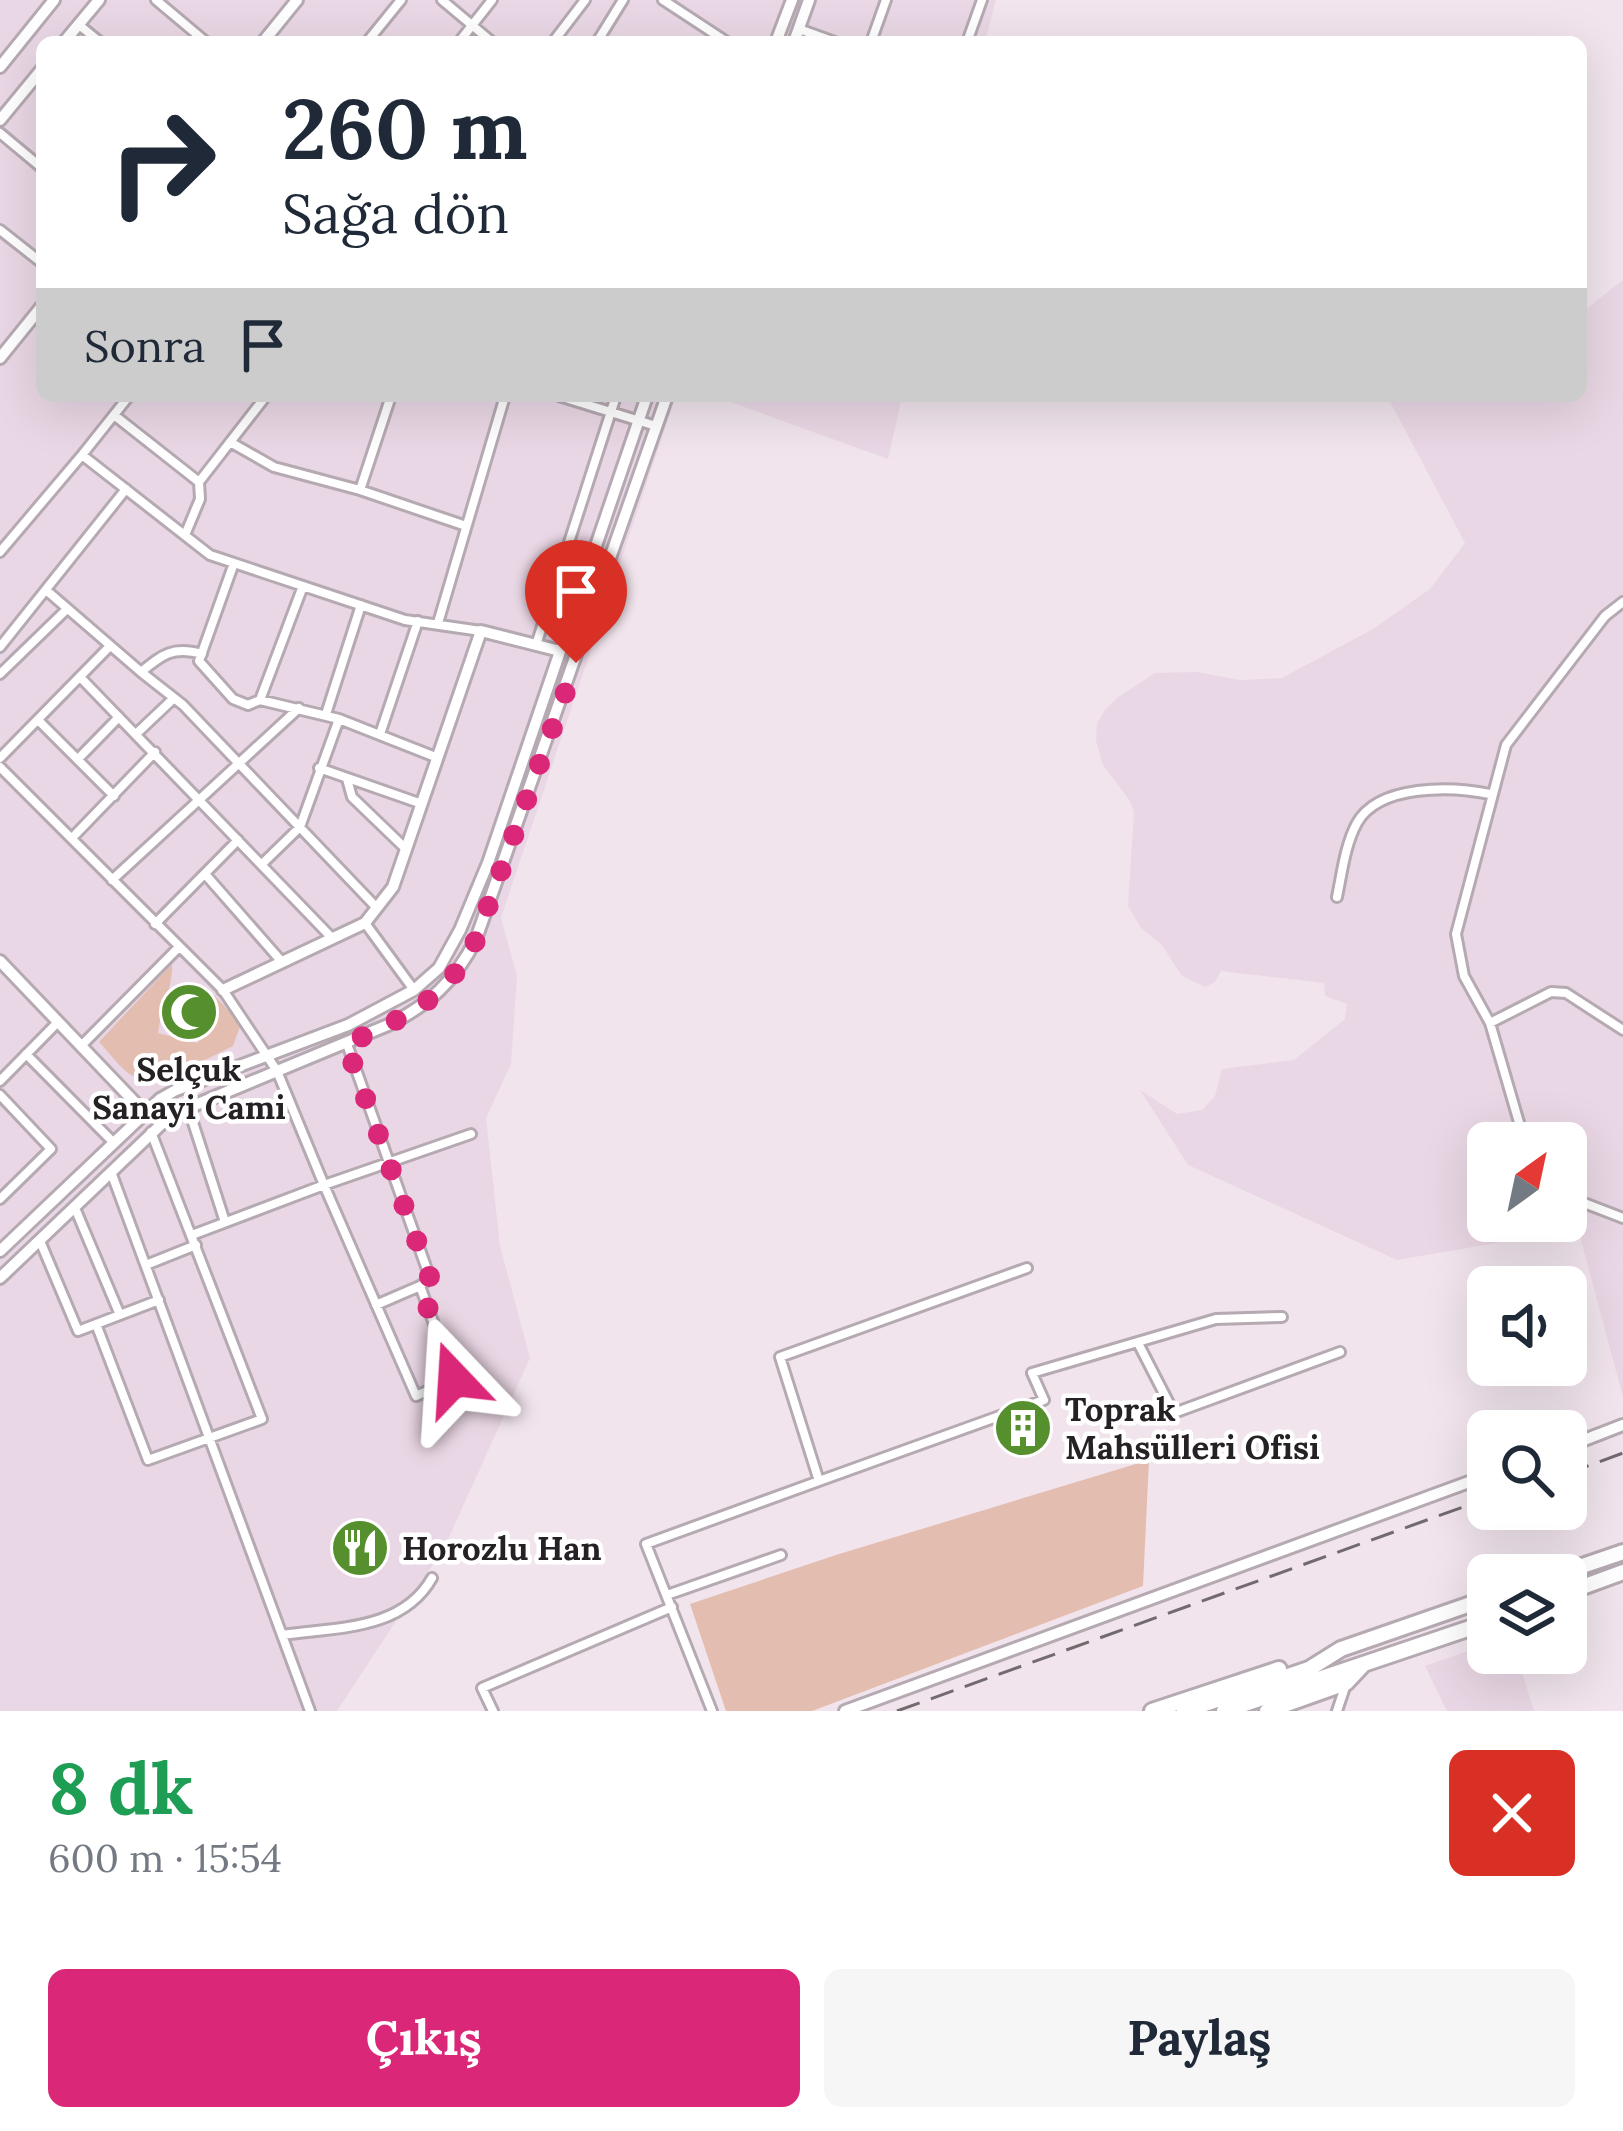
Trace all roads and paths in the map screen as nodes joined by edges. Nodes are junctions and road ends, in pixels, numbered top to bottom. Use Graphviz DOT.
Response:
graph roads {
  1 [pos="54,0"];
  2 [pos="99,0"];
  3 [pos="155,0"];
  4 [pos="297,0"];
  5 [pos="401,0"];
  6 [pos="442,0"];
  7 [pos="493,0"];
  8 [pos="585,0"];
  9 [pos="623,0"];
  10 [pos="663,0"];
  11 [pos="792,0"];
  12 [pos="808,0"];
  13 [pos="886,0"];
  14 [pos="982,0"];
  15 [pos="79,25"];
  16 [pos="472,26"];
  17 [pos="796,35"];
  18 [pos="69,36"];
  19 [pos="93,36"];
  20 [pos="199,36"];
  21 [pos="268,36"];
  22 [pos="372,36"];
  23 [pos="464,36"];
  24 [pos="484,36"];
  25 [pos="561,36"];
  26 [pos="601,36"];
  27 [pos="718,36"];
  28 [pos="778,36"];
  29 [pos="873,36"];
  30 [pos="969,36"];
  31 [pos="0,67"];
  32 [pos="36,80"];
  33 [pos="0,119"];
  34 [pos="0,133"];
  35 [pos="36,163"];
  36 [pos="4,233"];
  37 [pos="0,246"];
  38 [pos="36,258"];
  39 [pos="36,313"];
  40 [pos="0,358"];
  41 [pos="125,402"];
  42 [pos="261,402"];
  43 [pos="389,402"];
  44 [pos="503,402"];
  45 [pos="579,402"];
  46 [pos="614,402"];
  47 [pos="644,402"];
  48 [pos="666,402"];
  49 [pos="610,411"];
  50 [pos="115,415"];
  51 [pos="637,418"];
  52 [pos="656,426"];
  53 [pos="230,442"];
  54 [pos="82,455"];
  55 [pos="199,482"];
  56 [pos="126,489"];
  57 [pos="360,490"];
  58 [pos="466,526"];
  59 [pos="184,535"];
  60 [pos="0,553"];
  61 [pos="234,563"];
  62 [pos="303,586"];
  63 [pos="46,590"];
  64 [pos="1623,602"];
  65 [pos="361,604"];
  66 [pos="67,609"];
  67 [pos="418,621"];
  68 [pos="438,623"];
  69 [pos="481,631"];
  70 [pos="536,645"];
  71 [pos="0,647"];
  72 [pos="109,647"];
  73 [pos="560,651"];
  74 [pos="202,654"];
  75 [pos="141,672"];
  76 [pos="0,674"];
  77 [pos="80,677"];
  78 [pos="174,698"];
  79 [pos="260,700"];
  80 [pos="299,708"];
  81 [pos="326,715"];
  82 [pos="119,717"];
  83 [pos="339,718"];
  84 [pos="38,720"];
  85 [pos="136,734"];
  86 [pos="380,734"];
  87 [pos="155,752"];
  88 [pos="438,758"];
  89 [pos="78,759"];
  90 [pos="0,762"];
  91 [pos="239,763"];
  92 [pos="319,768"];
  93 [pos="347,778"];
  94 [pos="1490,794"];
  95 [pos="115,796"];
  96 [pos="200,799"];
  97 [pos="422,804"];
  98 [pos="300,827"];
  99 [pos="71,838"];
  100 [pos="238,840"];
  101 [pos="406,850"];
  102 [pos="262,864"];
  103 [pos="205,874"];
  104 [pos="112,880"];
  105 [pos="1336,897"];
  106 [pos="376,908"];
  107 [pos="364,923"];
  108 [pos="155,924"];
  109 [pos="332,938"];
  110 [pos="178,947"];
  111 [pos="0,961"];
  112 [pos="281,962"];
  113 [pos="223,990"];
  114 [pos="414,990"];
  115 [pos="58,1022"];
  116 [pos="1490,1023"];
  117 [pos="1623,1030"];
  118 [pos="346,1044"];
  119 [pos="81,1046"];
  120 [pos="26,1054"];
  121 [pos="267,1054"];
  122 [pos="277,1071"];
  123 [pos="0,1081"];
  124 [pos="0,1095"];
  125 [pos="188,1107"];
  126 [pos="145,1113"];
  127 [pos="1519,1122"];
  128 [pos="151,1132"];
  129 [pos="471,1134"];
  130 [pos="113,1142"];
  131 [pos="389,1162"];
  132 [pos="111,1170"];
  133 [pos="324,1185"];
  134 [pos="0,1199"];
  135 [pos="1587,1204"];
  136 [pos="75,1206"];
  137 [pos="1623,1218"];
  138 [pos="225,1222"];
  139 [pos="40,1240"];
  140 [pos="194,1240"];
  141 [pos="0,1251"];
  142 [pos="146,1265"];
  143 [pos="1027,1268"];
  144 [pos="0,1278"];
  145 [pos="420,1286"];
  146 [pos="159,1300"];
  147 [pos="376,1305"];
  148 [pos="120,1315"];
  149 [pos="1282,1317"];
  150 [pos="96,1324"];
  151 [pos="1138,1343"];
  152 [pos="1340,1352"];
  153 [pos="1623,1425"];
  154 [pos="209,1437"];
  155 [pos="1587,1439"];
  156 [pos="819,1481"];
  157 [pos="1467,1483"];
  158 [pos="1623,1552"];
  159 [pos="781,1556"];
  160 [pos="1587,1564"];
  161 [pos="1623,1572"];
  162 [pos="432,1578"];
  163 [pos="1587,1586"];
  164 [pos="667,1595"];
  165 [pos="1467,1605"];
  166 [pos="672,1607"];
  167 [pos="1467,1629"];
  168 [pos="282,1635"];
  169 [pos="1341,1649"];
  170 [pos="1362,1666"];
  171 [pos="1346,1683"];
  172 [pos="310,1711"];
  173 [pos="493,1711"];
  174 [pos="712,1711"];
  175 [pos="845,1711"];
  176 [pos="1152,1711"];
  177 [pos="1184,1711"];
  178 [pos="1224,1711"];
  179 [pos="1267,1711"];
  180 [pos="1337,1711"];
  1 -- 31 [label="street"];
  2 -- 15 [label="street"];
  3 -- 20 [label="street"];
  4 -- 21 [label="street"];
  5 -- 22 [label="street"];
  6 -- 16 [label="street"];
  7 -- 16 [label="street"];
  8 -- 25 [label="street"];
  9 -- 26 [label="street"];
  10 -- 27 [label="street"];
  11 -- 28 [label="street"];
  12 -- 17 [label="street"];
  13 -- 29 [label="street"];
  14 -- 30 [label="street"];
  15 -- 18 [label="street"];
  15 -- 19 [label="street"];
  16 -- 23 [label="street"];
  16 -- 24 [label="street"];
  32 -- 33 [label="street"];
  34 -- 35 [label="street"];
  36 -- 37 [label="street"];
  36 -- 38 [label="street"];
  39 -- 40 [label="street"];
  41 -- 50 [label="street"];
  42 -- 53 [label="street"];
  43 -- 57 [label="street"];
  44 -- 58 [label="street"];
  45 -- 49 [label="street"];
  46 -- 49 [label="street"];
  47 -- 51 [label="street"];
  48 -- 52 [label="street"];
  49 -- 51 [label="street"];
  49 -- 70 [label="street"];
  50 -- 54 [label="street"];
  50 -- 55 [label="street"];
  51 -- 52 [label="street"];
  51 -- 73 [label="street"];
  52 -- 118 [label="street"];
  53 -- 55 [label="street"];
  53 -- 57 [label="street"];
  54 -- 56 [label="street"];
  54 -- 60 [label="street"];
  55 -- 59 [label="street"];
  56 -- 59 [label="street"];
  56 -- 63 [label="street"];
  57 -- 58 [label="street"];
  58 -- 68 [label="street"];
  59 -- 61 [label="street"];
  61 -- 62 [label="street"];
  61 -- 74 [label="street"];
  62 -- 65 [label="street"];
  62 -- 79 [label="street"];
  63 -- 66 [label="street"];
  63 -- 71 [label="street"];
  64 -- 94 [label="street"];
  65 -- 67 [label="street"];
  65 -- 81 [label="street"];
  66 -- 72 [label="street"];
  66 -- 76 [label="street"];
  67 -- 68 [label="street"];
  67 -- 86 [label="street"];
  68 -- 69 [label="street"];
  69 -- 70 [label="street"];
  69 -- 88 [label="street"];
  70 -- 73 [label="street"];
  72 -- 75 [label="street"];
  72 -- 77 [label="street"];
  73 -- 114 [label="street"];
  74 -- 75 [label="street"];
  74 -- 79 [label="street"];
  75 -- 78 [label="street"];
  77 -- 82 [label="street"];
  77 -- 84 [label="street"];
  78 -- 85 [label="street"];
  78 -- 91 [label="street"];
  79 -- 80 [label="street"];
  80 -- 81 [label="street"];
  80 -- 91 [label="street"];
  81 -- 83 [label="street"];
  82 -- 85 [label="street"];
  82 -- 89 [label="street"];
  83 -- 86 [label="street"];
  83 -- 92 [label="street"];
  84 -- 89 [label="street"];
  84 -- 90 [label="street"];
  85 -- 87 [label="street"];
  86 -- 88 [label="street"];
  87 -- 95 [label="street"];
  87 -- 96 [label="street"];
  88 -- 97 [label="street"];
  89 -- 95 [label="street"];
  90 -- 99 [label="street"];
  91 -- 96 [label="street"];
  91 -- 98 [label="street"];
  92 -- 93 [label="street"];
  92 -- 98 [label="street"];
  93 -- 97 [label="street"];
  93 -- 101 [label="street"];
  94 -- 105 [label="street"];
  94 -- 116 [label="street"];
  95 -- 99 [label="street"];
  96 -- 100 [label="street"];
  96 -- 104 [label="street"];
  97 -- 101 [label="street"];
  98 -- 102 [label="street"];
  98 -- 106 [label="street"];
  99 -- 104 [label="street"];
  100 -- 102 [label="street"];
  100 -- 103 [label="street"];
  101 -- 106 [label="street"];
  102 -- 109 [label="street"];
  103 -- 108 [label="street"];
  103 -- 112 [label="street"];
  104 -- 108 [label="street"];
  106 -- 107 [label="street"];
  107 -- 109 [label="street"];
  107 -- 114 [label="street"];
  108 -- 110 [label="street"];
  109 -- 112 [label="street"];
  110 -- 113 [label="street"];
  110 -- 119 [label="street"];
  111 -- 115 [label="street"];
  112 -- 113 [label="street"];
  113 -- 121 [label="street"];
  114 -- 121 [label="street"];
  115 -- 119 [label="street"];
  115 -- 120 [label="street"];
  116 -- 117 [label="street"];
  116 -- 127 [label="street"];
  118 -- 122 [label="street"];
  118 -- 131 [label="street"];
  119 -- 126 [label="street"];
  120 -- 123 [label="street"];
  120 -- 130 [label="street"];
  121 -- 122 [label="street"];
  121 -- 126 [label="street"];
  122 -- 125 [label="street"];
  122 -- 133 [label="street"];
  124 -- 134 [label="street"];
  125 -- 128 [label="street"];
  125 -- 138 [label="street"];
  126 -- 130 [label="street"];
  128 -- 132 [label="street"];
  128 -- 140 [label="street"];
  129 -- 131 [label="street"];
  130 -- 141 [label="street"];
  131 -- 133 [label="street"];
  131 -- 145 [label="street"];
  132 -- 136 [label="street"];
  132 -- 142 [label="street"];
  133 -- 138 [label="street"];
  133 -- 147 [label="street"];
  135 -- 137 [label="street"];
  136 -- 139 [label="street"];
  136 -- 148 [label="street"];
  138 -- 140 [label="street"];
  139 -- 144 [label="street"];
  139 -- 150 [label="street"];
  140 -- 142 [label="street"];
  140 -- 154 [label="street"];
  142 -- 146 [label="street"];
  143 -- 156 [label="street"];
  145 -- 147 [label="street"];
  145 -- 147 [label="street"];
  146 -- 148 [label="street"];
  146 -- 154 [label="street"];
  148 -- 150 [label="street"];
  149 -- 151 [label="street"];
  150 -- 154 [label="street"];
  151 -- 152 [label="street"];
  151 -- 156 [label="street"];
  153 -- 155 [label="street"];
  154 -- 168 [label="street"];
  156 -- 164 [label="street"];
  157 -- 175 [label="street"];
  158 -- 160 [label="highway"];
  159 -- 164 [label="street"];
  161 -- 163 [label="highway"];
  162 -- 168 [label="street"];
  164 -- 166 [label="street"];
  165 -- 169 [label="highway"];
  166 -- 173 [label="street"];
  166 -- 174 [label="street"];
  167 -- 170 [label="highway"];
  168 -- 172 [label="street"];
  169 -- 176 [label="highway"];
  169 -- 177 [label="highway"];
  170 -- 171 [label="highway"];
  170 -- 178 [label="highway"];
  171 -- 179 [label="highway"];
  171 -- 180 [label="street"];
}
